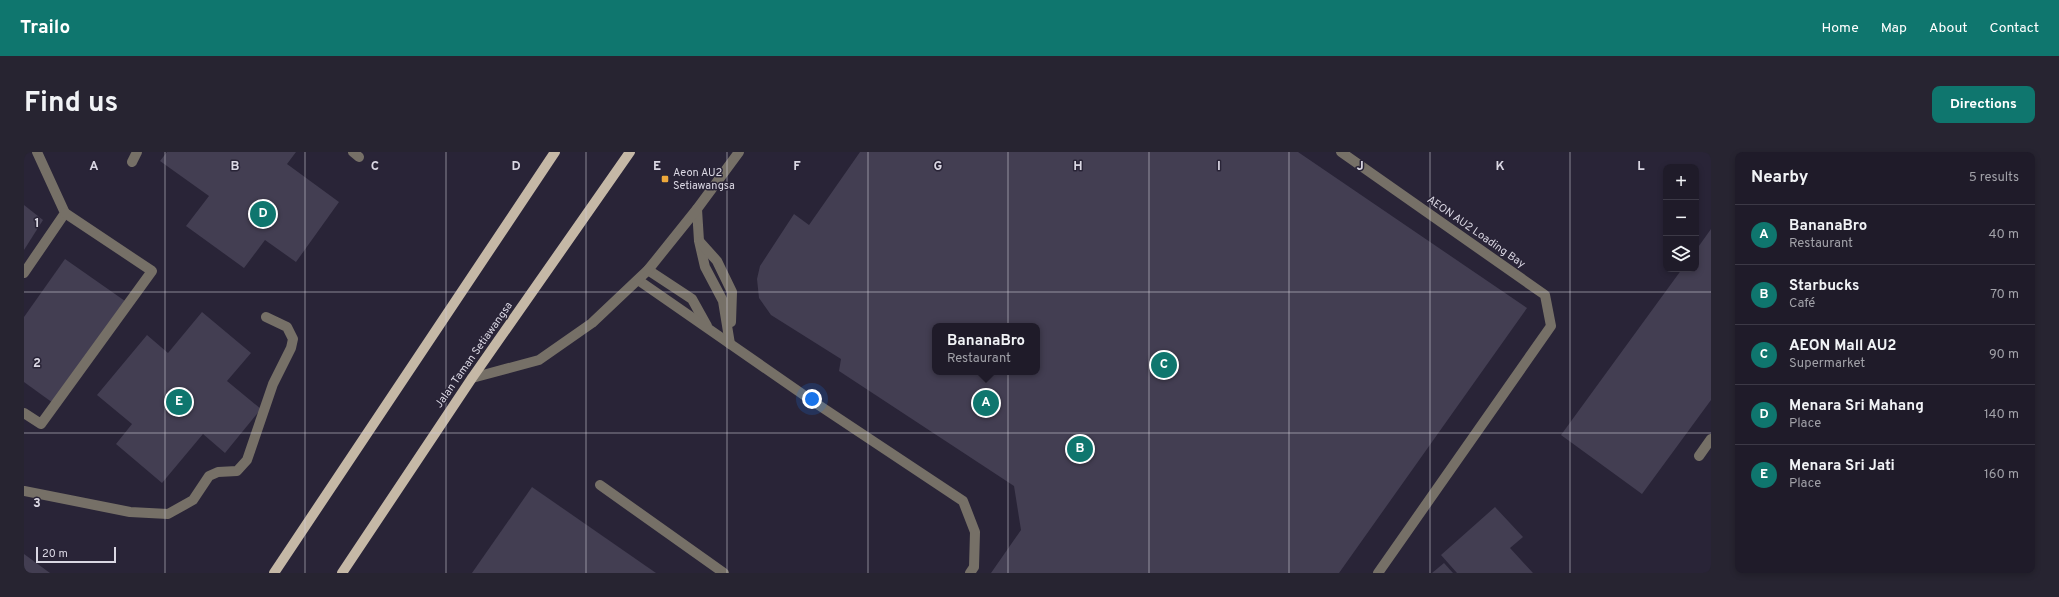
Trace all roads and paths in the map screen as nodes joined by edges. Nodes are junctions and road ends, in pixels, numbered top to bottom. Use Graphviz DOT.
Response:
graph roads {
  1 [pos="37,152"];
  2 [pos="137,152"];
  3 [pos="555,152"];
  4 [pos="630,152"];
  5 [pos="739,152"];
  6 [pos="1341,152"];
  7 [pos="132,162"];
  8 [pos="697,209"];
  9 [pos="65,213"];
  10 [pos="648,270"];
  11 [pos="24,273"];
  12 [pos="638,280"];
  13 [pos="266,317"];
  14 [pos="709,330"];
  15 [pos="730,344"];
  16 [pos="472,378"];
  17 [pos="24,413"];
  18 [pos="1711,439"];
  19 [pos="1699,456"];
  20 [pos="600,484"];
  21 [pos="24,491"];
  22 [pos="274,573"];
  23 [pos="342,573"];
  24 [pos="724,573"];
  25 [pos="970,573"];
  26 [pos="1378,573"];
  1 -- 9 [label="street"];
  2 -- 7 [label="street"];
  3 -- 22 [label="main road"];
  4 -- 16 [label="main road, Jalan Taman Setiawangsa"];
  5 -- 8 [label="street"];
  6 -- 26 [label="street, AEON AU2 Loading Bay"];
  8 -- 10 [label="street"];
  8 -- 15 [label="street"];
  9 -- 11 [label="street"];
  9 -- 17 [label="street"];
  10 -- 12 [label="street"];
  10 -- 14 [label="street"];
  12 -- 14 [label="street"];
  12 -- 16 [label="street"];
  13 -- 21 [label="street"];
  14 -- 15 [label="street"];
  15 -- 25 [label="street"];
  16 -- 23 [label="main road, Jalan Taman Setiawangsa"];
  18 -- 19 [label="street"];
  20 -- 24 [label="street"];
}
